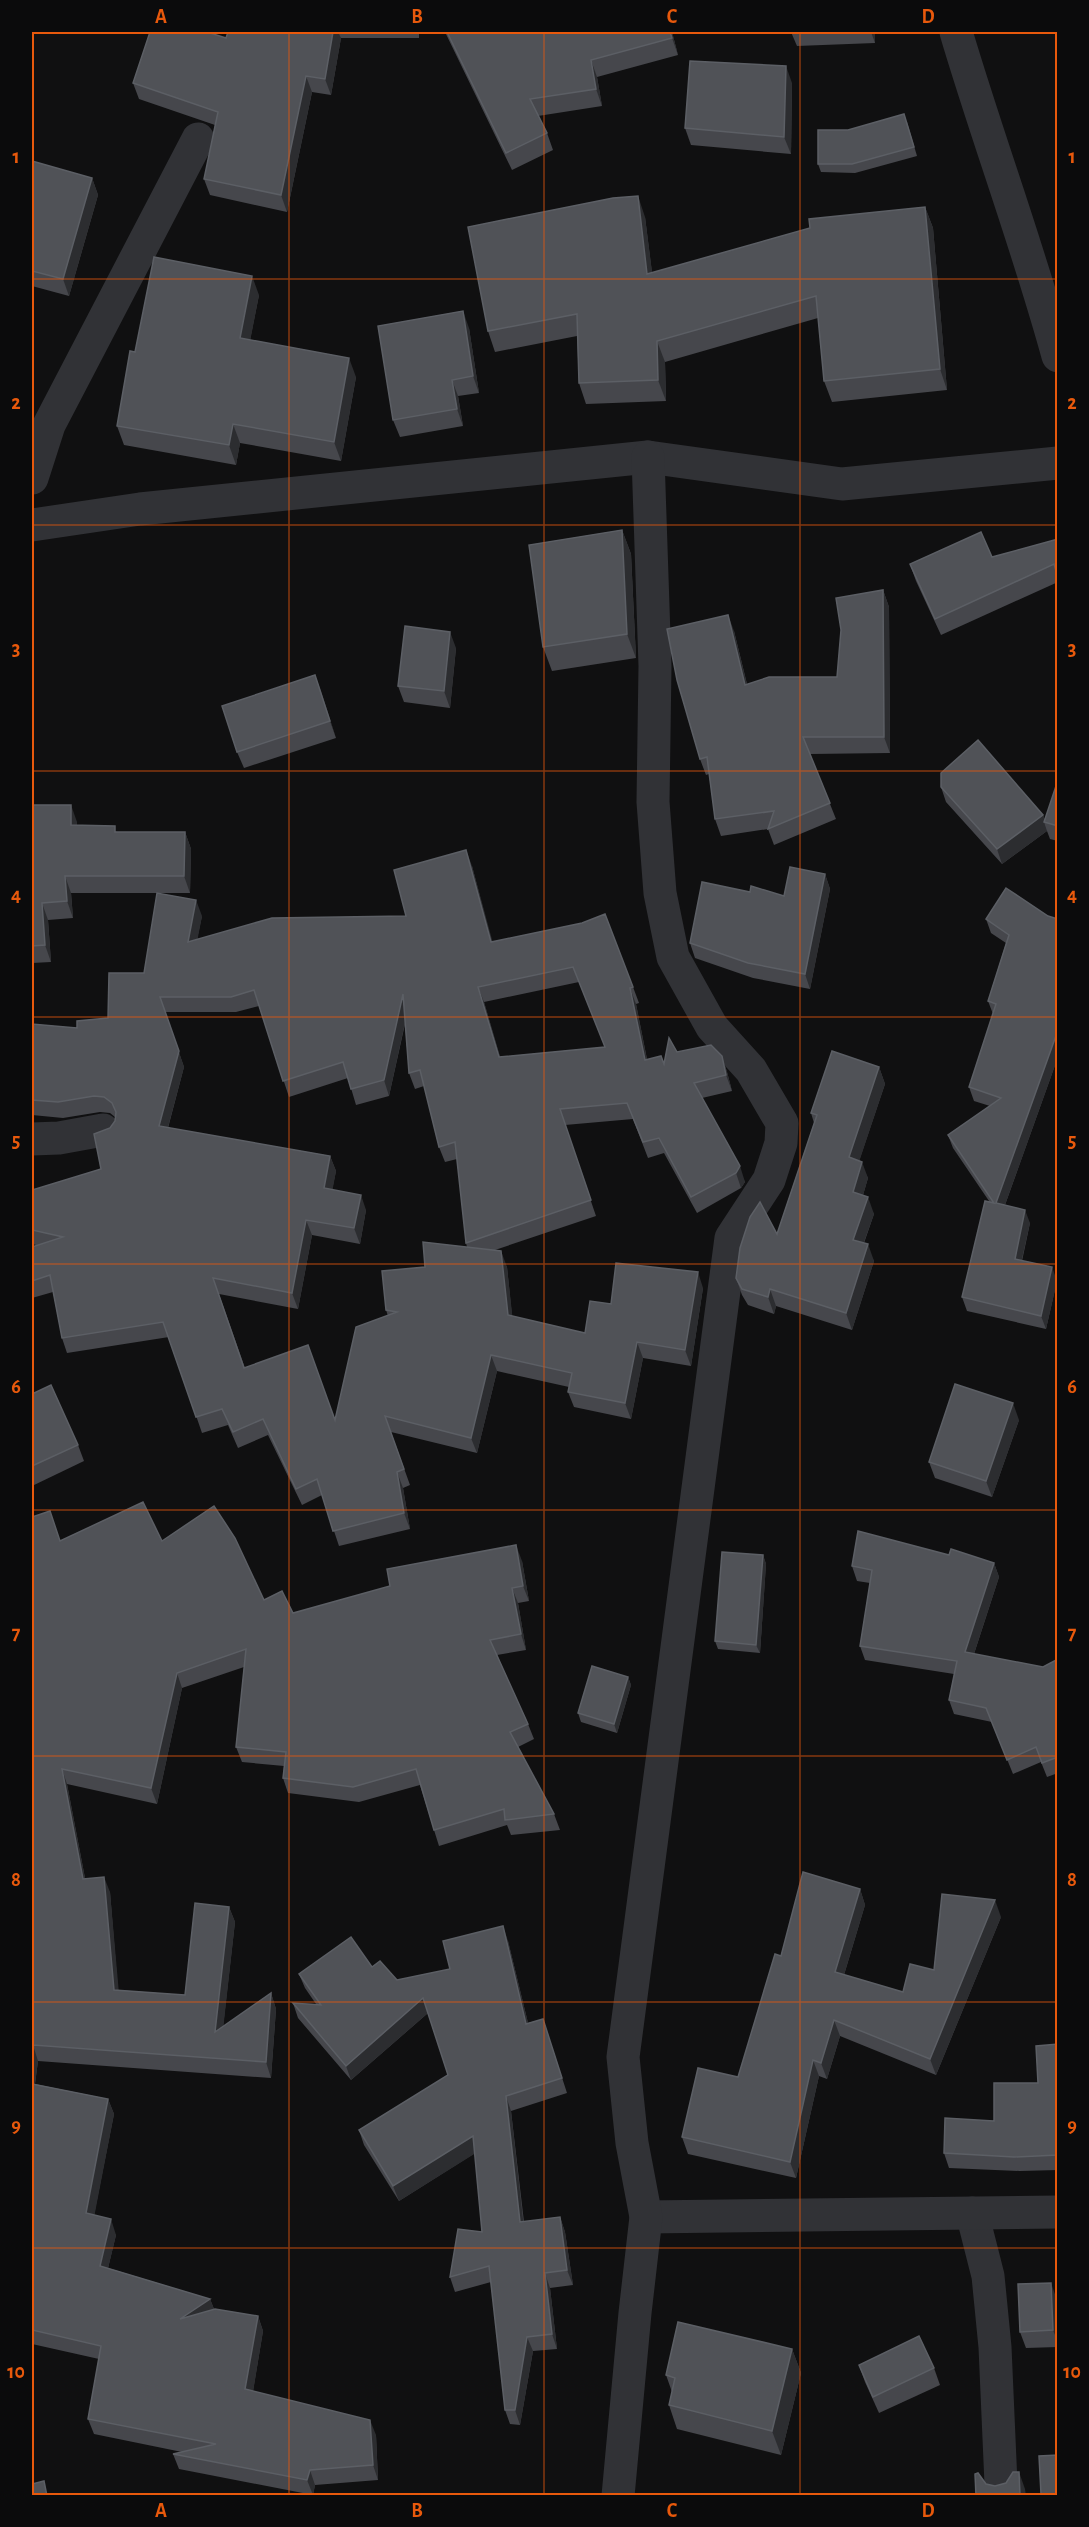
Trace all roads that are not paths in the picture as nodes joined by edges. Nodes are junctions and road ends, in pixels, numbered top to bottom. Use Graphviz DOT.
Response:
graph roads {
  1 [pos="956,32"];
  2 [pos="198,139"];
  3 [pos="1058,356"];
  4 [pos="648,457"];
  5 [pos="1058,463"];
  6 [pos="32,478"];
  7 [pos="32,525"];
  8 [pos="103,1130"];
  9 [pos="32,1139"];
  10 [pos="1058,2212"];
  11 [pos="972,2213"];
  12 [pos="646,2217"];
  13 [pos="1001,2484"];
  14 [pos="618,2496"];
  1 -- 3 [label="street"];
  2 -- 6 [label="street"];
  4 -- 5 [label="street"];
  4 -- 7 [label="street"];
  4 -- 12 [label="street"];
  8 -- 9 [label="street"];
  10 -- 11 [label="street"];
  11 -- 12 [label="street"];
  11 -- 13 [label="street"];
  12 -- 14 [label="street"];
}
